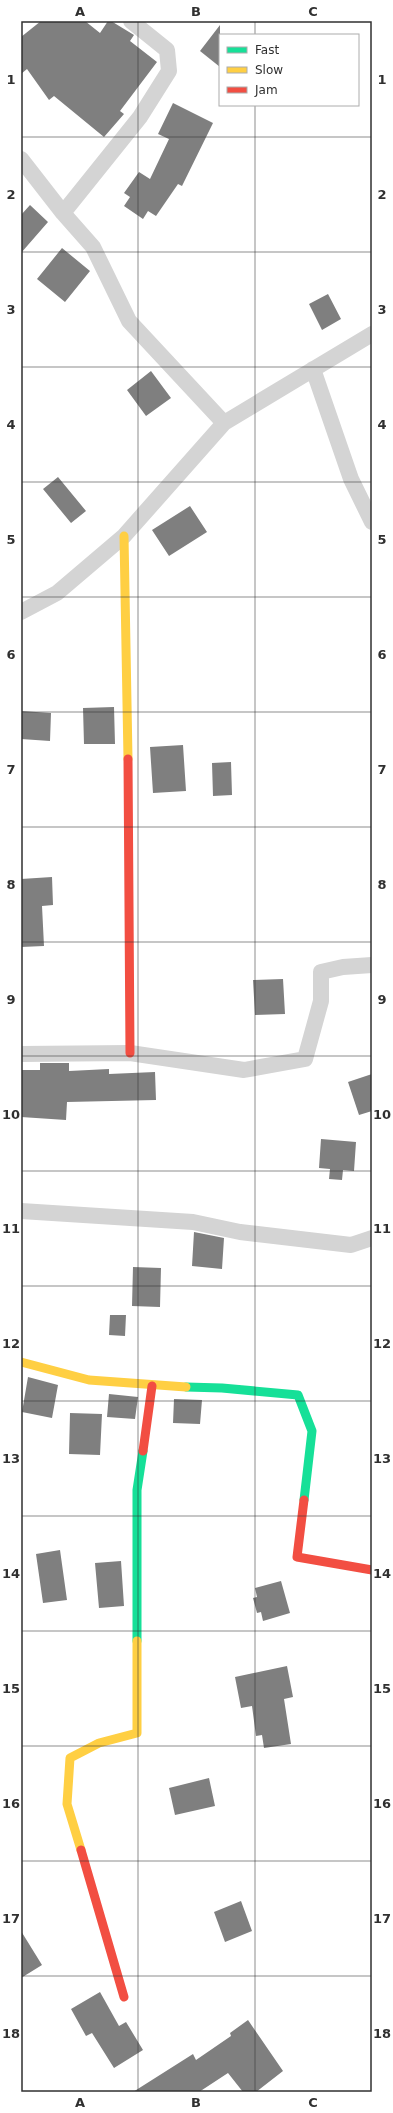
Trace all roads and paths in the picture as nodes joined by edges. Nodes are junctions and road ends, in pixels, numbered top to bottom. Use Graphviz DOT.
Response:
graph roads {
  1 [pos="131,21"];
  2 [pos="21,159"];
  3 [pos="63,213"];
  4 [pos="372,334"];
  5 [pos="313,369"];
  6 [pos="224,423"];
  7 [pos="372,522"];
  8 [pos="124,536"];
  9 [pos="21,612"];
  10 [pos="372,965"];
  11 [pos="130,1053"];
  12 [pos="21,1054"];
  13 [pos="21,1211"];
  14 [pos="372,1238"];
  15 [pos="21,1362"];
  16 [pos="152,1386"];
  17 [pos="372,1570"];
  18 [pos="124,1997"];
  1 -- 3 [label="street"];
  2 -- 3 [label="street"];
  3 -- 6 [label="street"];
  4 -- 5 [label="street"];
  5 -- 6 [label="street"];
  5 -- 7 [label="street"];
  6 -- 8 [label="street"];
  8 -- 9 [label="street"];
  8 -- 11 [label="street"];
  10 -- 11 [label="street"];
  11 -- 12 [label="street"];
  13 -- 14 [label="street"];
  15 -- 16 [label="street"];
  16 -- 17 [label="street"];
  16 -- 18 [label="street"];
}
